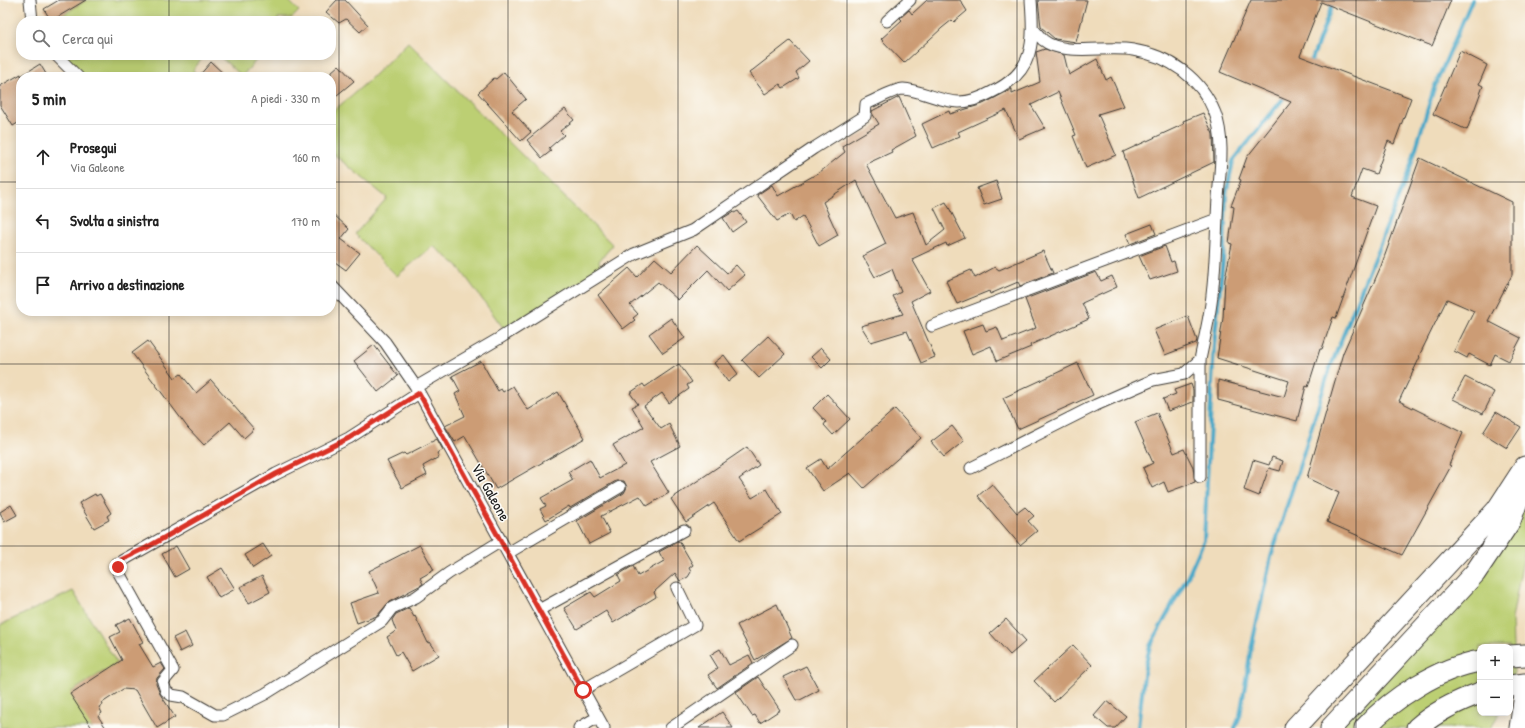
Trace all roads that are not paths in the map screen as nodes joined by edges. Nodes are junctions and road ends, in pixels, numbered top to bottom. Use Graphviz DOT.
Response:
graph roads {
  1 [pos="30,0"];
  2 [pos="910,0"];
  3 [pos="1031,0"];
  4 [pos="32,16"];
  5 [pos="887,21"];
  6 [pos="1033,28"];
  7 [pos="61,60"];
  8 [pos="73,72"];
  9 [pos="1217,219"];
  10 [pos="336,290"];
  11 [pos="932,326"];
  12 [pos="1200,360"];
  13 [pos="417,390"];
  14 [pos="1525,467"];
  15 [pos="971,468"];
  16 [pos="1200,477"];
  17 [pos="1525,479"];
  18 [pos="620,486"];
  19 [pos="684,530"];
  20 [pos="501,540"];
  21 [pos="508,553"];
  22 [pos="677,588"];
  23 [pos="539,610"];
  24 [pos="792,645"];
  25 [pos="1525,655"];
  26 [pos="1513,656"];
  27 [pos="1477,662"];
  28 [pos="1525,684"];
  29 [pos="1513,686"];
  30 [pos="583,690"];
  31 [pos="1477,694"];
  32 [pos="1525,695"];
  33 [pos="598,717"];
  34 [pos="580,728"];
  35 [pos="604,728"];
  36 [pos="671,728"];
  37 [pos="1295,728"];
  38 [pos="1331,728"];
  39 [pos="1365,728"];
  40 [pos="1417,728"];
  41 [pos="1520,728"];
  1 -- 4 [label="street"];
  2 -- 5 [label="street"];
  3 -- 6 [label="street"];
  6 -- 9 [label="street"];
  6 -- 13 [label="street"];
  7 -- 8 [label="street"];
  9 -- 11 [label="street"];
  9 -- 12 [label="street"];
  10 -- 13 [label="street, Via Galeone"];
  12 -- 15 [label="street"];
  12 -- 16 [label="street"];
  13 -- 20 [label="street, Via Galeone"];
  13 -- 20 [label="street"];
  14 -- 37 [label="highway"];
  17 -- 38 [label="highway"];
  18 -- 21 [label="street"];
  19 -- 23 [label="street"];
  20 -- 21 [label="street, Via Galeone"];
  21 -- 23 [label="street, Via Galeone"];
  22 -- 30 [label="street"];
  23 -- 30 [label="street, Via Galeone"];
  24 -- 36 [label="street"];
  25 -- 26 [label="highway"];
  27 -- 39 [label="highway"];
  28 -- 29 [label="highway"];
  30 -- 33 [label="street, Via Galeone"];
  31 -- 40 [label="highway"];
  32 -- 41 [label="highway"];
  33 -- 34 [label="street"];
  33 -- 35 [label="street, Via Galeone"];
}
